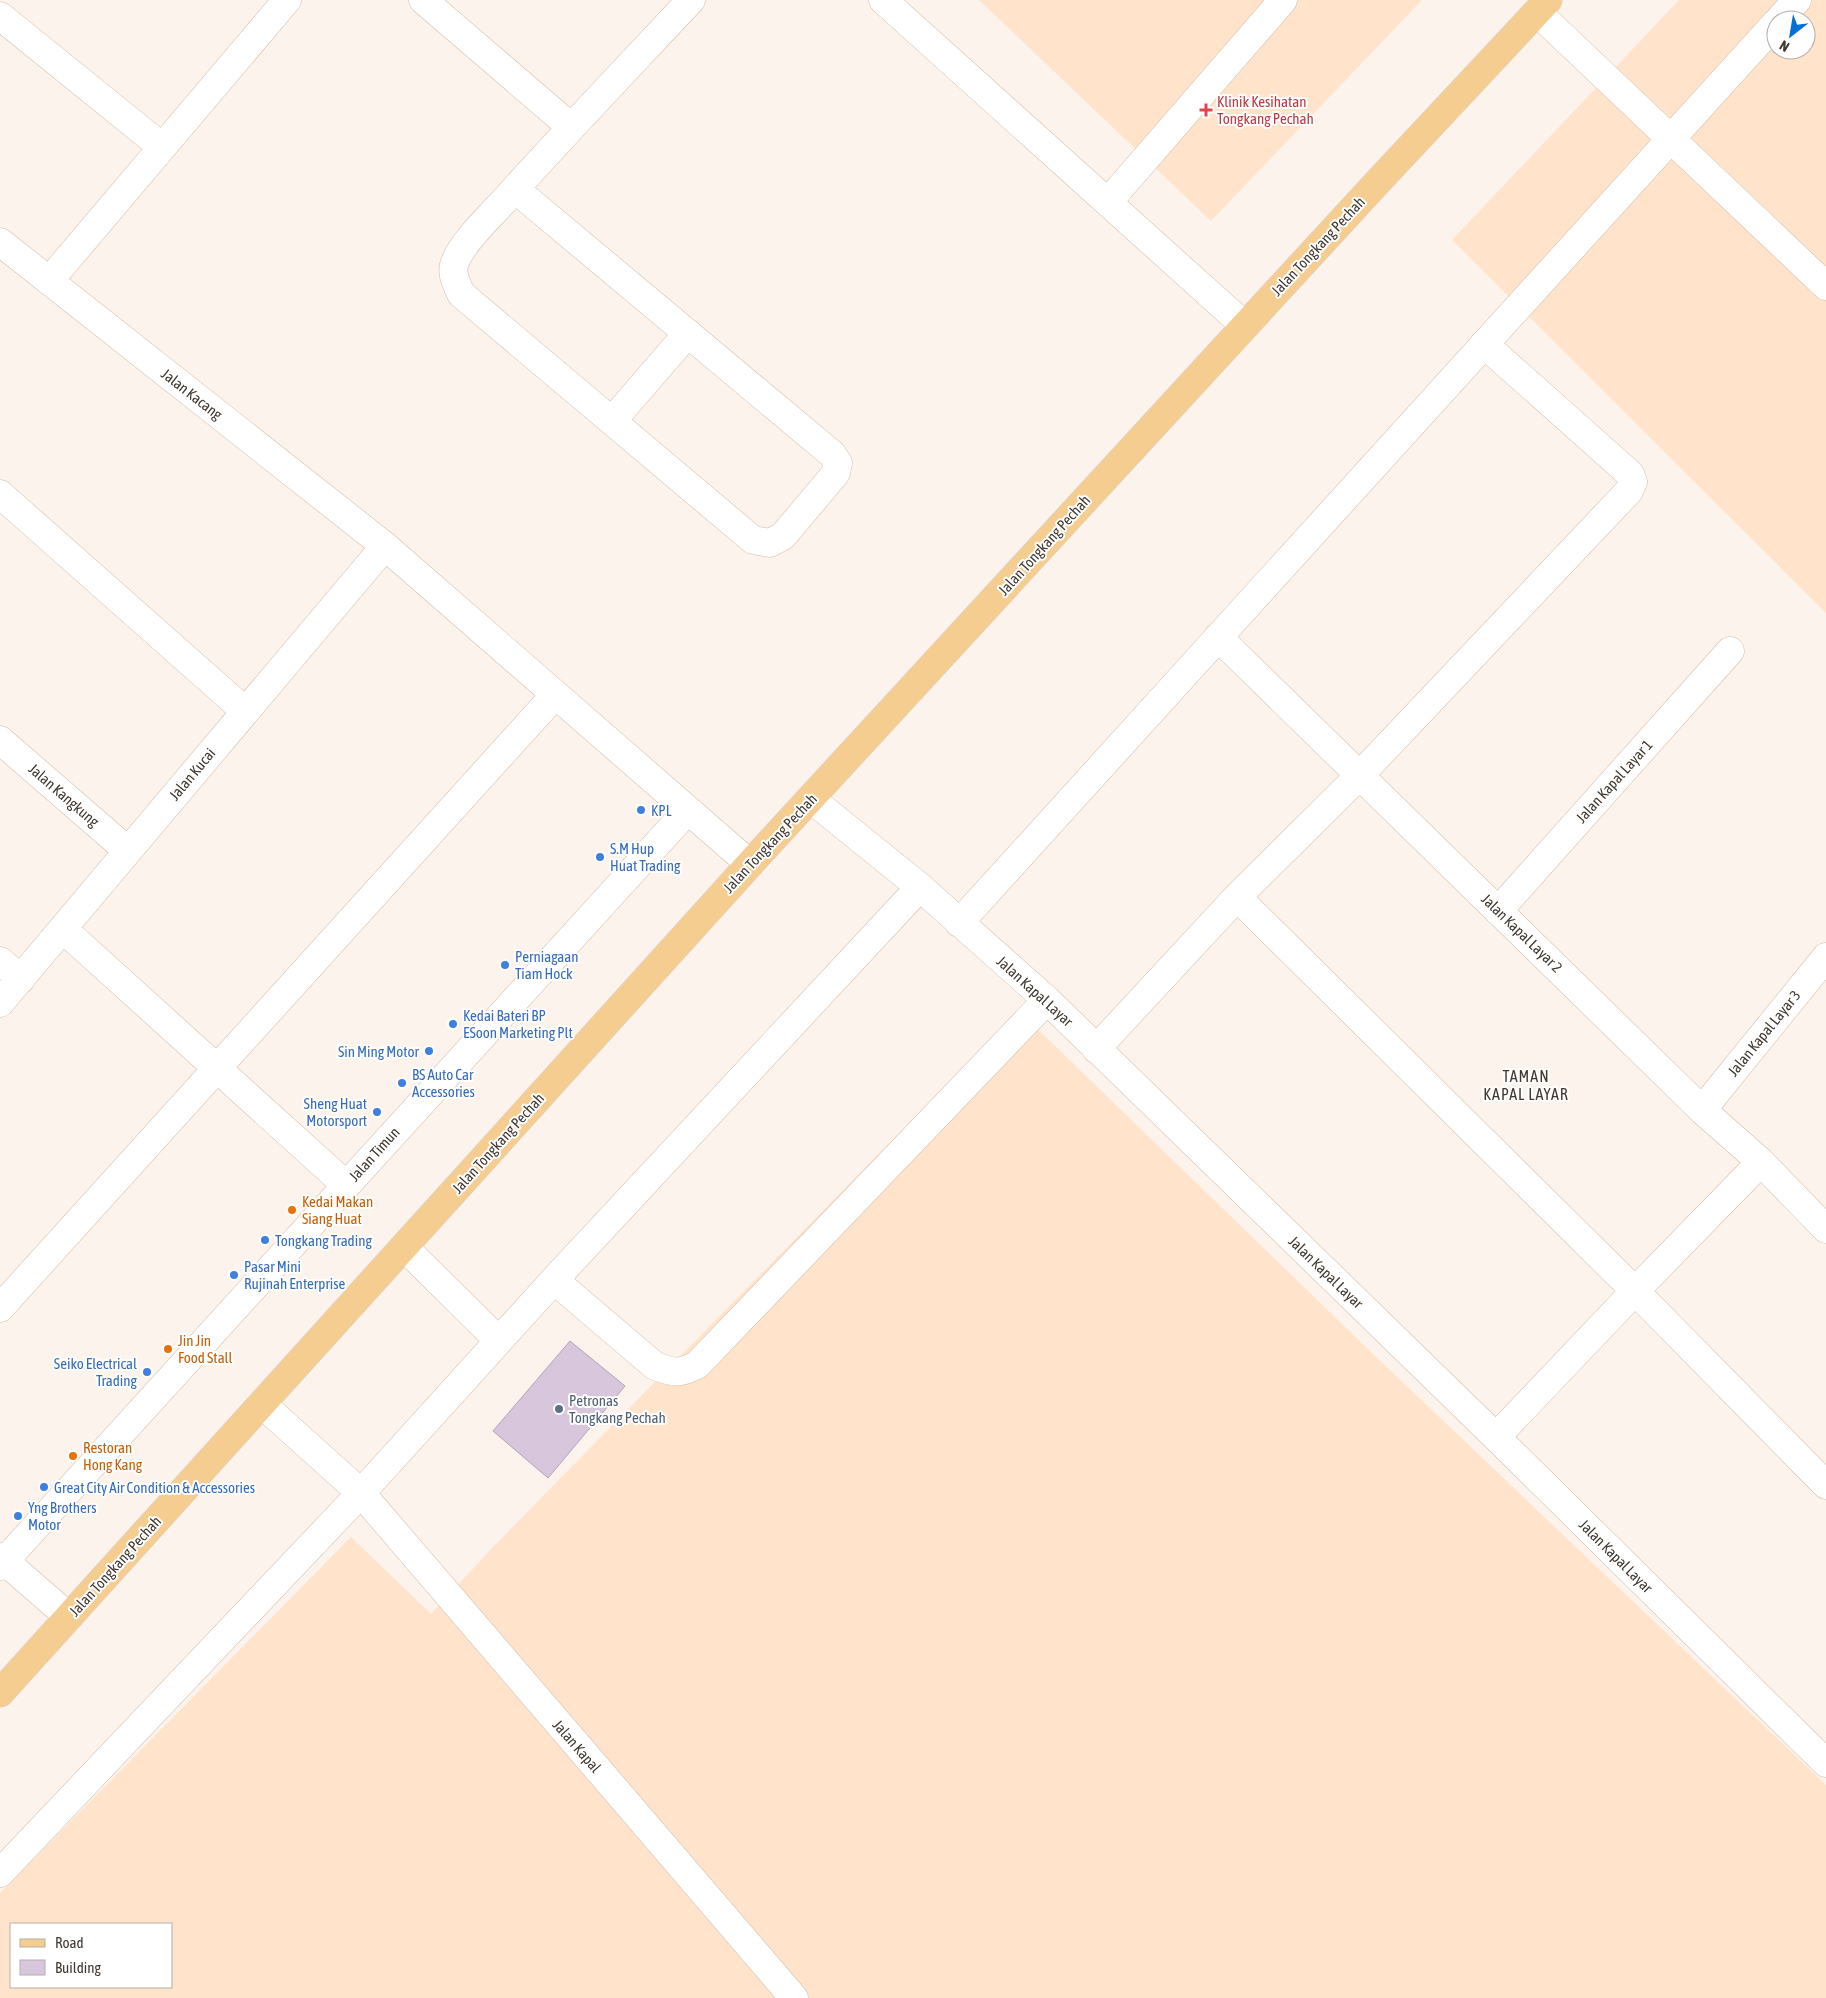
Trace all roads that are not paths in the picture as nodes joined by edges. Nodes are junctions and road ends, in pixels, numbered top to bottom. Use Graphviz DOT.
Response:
graph roads {
  1 [pos="423,0"];
  2 [pos="690,0"];
  3 [pos="883,0"];
  4 [pos="1283,0"];
  5 [pos="1797,0"];
  6 [pos="274,4"];
  7 [pos="1542,6"];
  8 [pos="1788,10"];
  9 [pos="0,16"];
  10 [pos="1766,34"];
  11 [pos="571,127"];
  12 [pos="1672,138"];
  13 [pos="162,147"];
  14 [pos="516,189"];
  15 [pos="1108,202"];
  16 [pos="0,242"];
  17 [pos="49,281"];
  18 [pos="1826,286"];
  19 [pos="1245,326"];
  20 [pos="688,333"];
  21 [pos="1484,344"];
  22 [pos="612,421"];
  23 [pos="0,494"];
  24 [pos="385,546"];
  25 [pos="1218,637"];
  26 [pos="1730,652"];
  27 [pos="555,694"];
  28 [pos="245,711"];
  29 [pos="0,740"];
  30 [pos="1360,775"];
  31 [pos="811,799"];
  32 [pos="688,810"];
  33 [pos="128,851"];
  34 [pos="750,864"];
  35 [pos="920,887"];
  36 [pos="1237,897"];
  37 [pos="1498,910"];
  38 [pos="959,924"];
  39 [pos="63,929"];
  40 [pos="1826,957"];
  41 [pos="0,962"];
  42 [pos="21,979"];
  43 [pos="1047,1000"];
  44 [pos="0,1003"];
  45 [pos="1096,1049"];
  46 [pos="217,1069"];
  47 [pos="1702,1110"];
  48 [pos="1761,1162"];
  49 [pos="346,1185"];
  50 [pos="1826,1229"];
  51 [pos="404,1246"];
  52 [pos="554,1280"];
  53 [pos="1635,1291"];
  54 [pos="0,1308"];
  55 [pos="500,1341"];
  56 [pos="262,1404"];
  57 [pos="1496,1437"];
  58 [pos="1826,1485"];
  59 [pos="361,1493"];
  60 [pos="2,1561"];
  61 [pos="69,1617"];
  62 [pos="0,1693"];
  63 [pos="1826,1763"];
  64 [pos="0,1873"];
  65 [pos="794,1998"];
  1 -- 11 [label="street"];
  2 -- 11 [label="street"];
  3 -- 15 [label="street"];
  4 -- 15 [label="street"];
  5 -- 8 [label="street"];
  6 -- 13 [label="street"];
  7 -- 12 [label="street"];
  7 -- 19 [label="main road, Jalan Tongkang Pechah"];
  9 -- 13 [label="street"];
  10 -- 12 [label="street"];
  11 -- 14 [label="street"];
  12 -- 18 [label="street"];
  12 -- 21 [label="street"];
  13 -- 17 [label="street"];
  14 -- 20 [label="street"];
  14 -- 22 [label="street"];
  15 -- 19 [label="street"];
  16 -- 17 [label="street, Jalan Kacang"];
  17 -- 24 [label="street, Jalan Kacang"];
  19 -- 31 [label="main road, Jalan Tongkang Pechah"];
  20 -- 22 [label="street"];
  20 -- 22 [label="street"];
  21 -- 25 [label="street"];
  21 -- 30 [label="street"];
  23 -- 28 [label="street"];
  24 -- 27 [label="street, Jalan Kacang"];
  24 -- 28 [label="street, Jalan Kucai"];
  25 -- 30 [label="street, Jalan Kapal Layar 2"];
  25 -- 38 [label="street"];
  26 -- 37 [label="street, Jalan Kapal Layar 1"];
  27 -- 32 [label="street, Jalan Kacang"];
  27 -- 46 [label="street"];
  28 -- 33 [label="street, Jalan Kucai"];
  29 -- 33 [label="street, Jalan Kangkung"];
  30 -- 36 [label="street"];
  30 -- 37 [label="street, Jalan Kapal Layar 2"];
  31 -- 34 [label="main road, Jalan Tongkang Pechah"];
  31 -- 35 [label="street, Jalan Kapal Layar"];
  32 -- 34 [label="street, Jalan Kacang"];
  32 -- 49 [label="street, Jalan Timun"];
  33 -- 39 [label="street, Jalan Kucai"];
  34 -- 51 [label="main road, Jalan Tongkang Pechah"];
  35 -- 38 [label="street, Jalan Kapal Layar"];
  35 -- 52 [label="street"];
  36 -- 45 [label="street"];
  36 -- 53 [label="street"];
  37 -- 47 [label="street, Jalan Kapal Layar 2"];
  38 -- 43 [label="street, Jalan Kapal Layar"];
  39 -- 42 [label="street, Jalan Kucai"];
  39 -- 46 [label="street"];
  40 -- 47 [label="street, Jalan Kapal Layar 3"];
  41 -- 42 [label="street"];
  42 -- 44 [label="street, Jalan Kucai"];
  43 -- 45 [label="street, Jalan Kapal Layar"];
  43 -- 52 [label="street"];
  45 -- 57 [label="street, Jalan Kapal Layar"];
  46 -- 49 [label="street"];
  46 -- 54 [label="street"];
  47 -- 48 [label="street, Jalan Kapal Layar 2"];
  48 -- 50 [label="street, Jalan Kapal Layar 2"];
  48 -- 53 [label="street"];
  49 -- 60 [label="street, Jalan Timun"];
  51 -- 55 [label="street"];
  51 -- 56 [label="main road, Jalan Tongkang Pechah"];
  52 -- 55 [label="street"];
  53 -- 57 [label="street"];
  53 -- 58 [label="street"];
  55 -- 59 [label="street"];
  56 -- 59 [label="street, Jalan Kapal"];
  56 -- 61 [label="main road, Jalan Tongkang Pechah"];
  57 -- 63 [label="street, Jalan Kapal Layar"];
  59 -- 64 [label="street"];
  59 -- 65 [label="street, Jalan Kapal"];
  60 -- 61 [label="street"];
  61 -- 62 [label="main road, Jalan Tongkang Pechah"];
}
